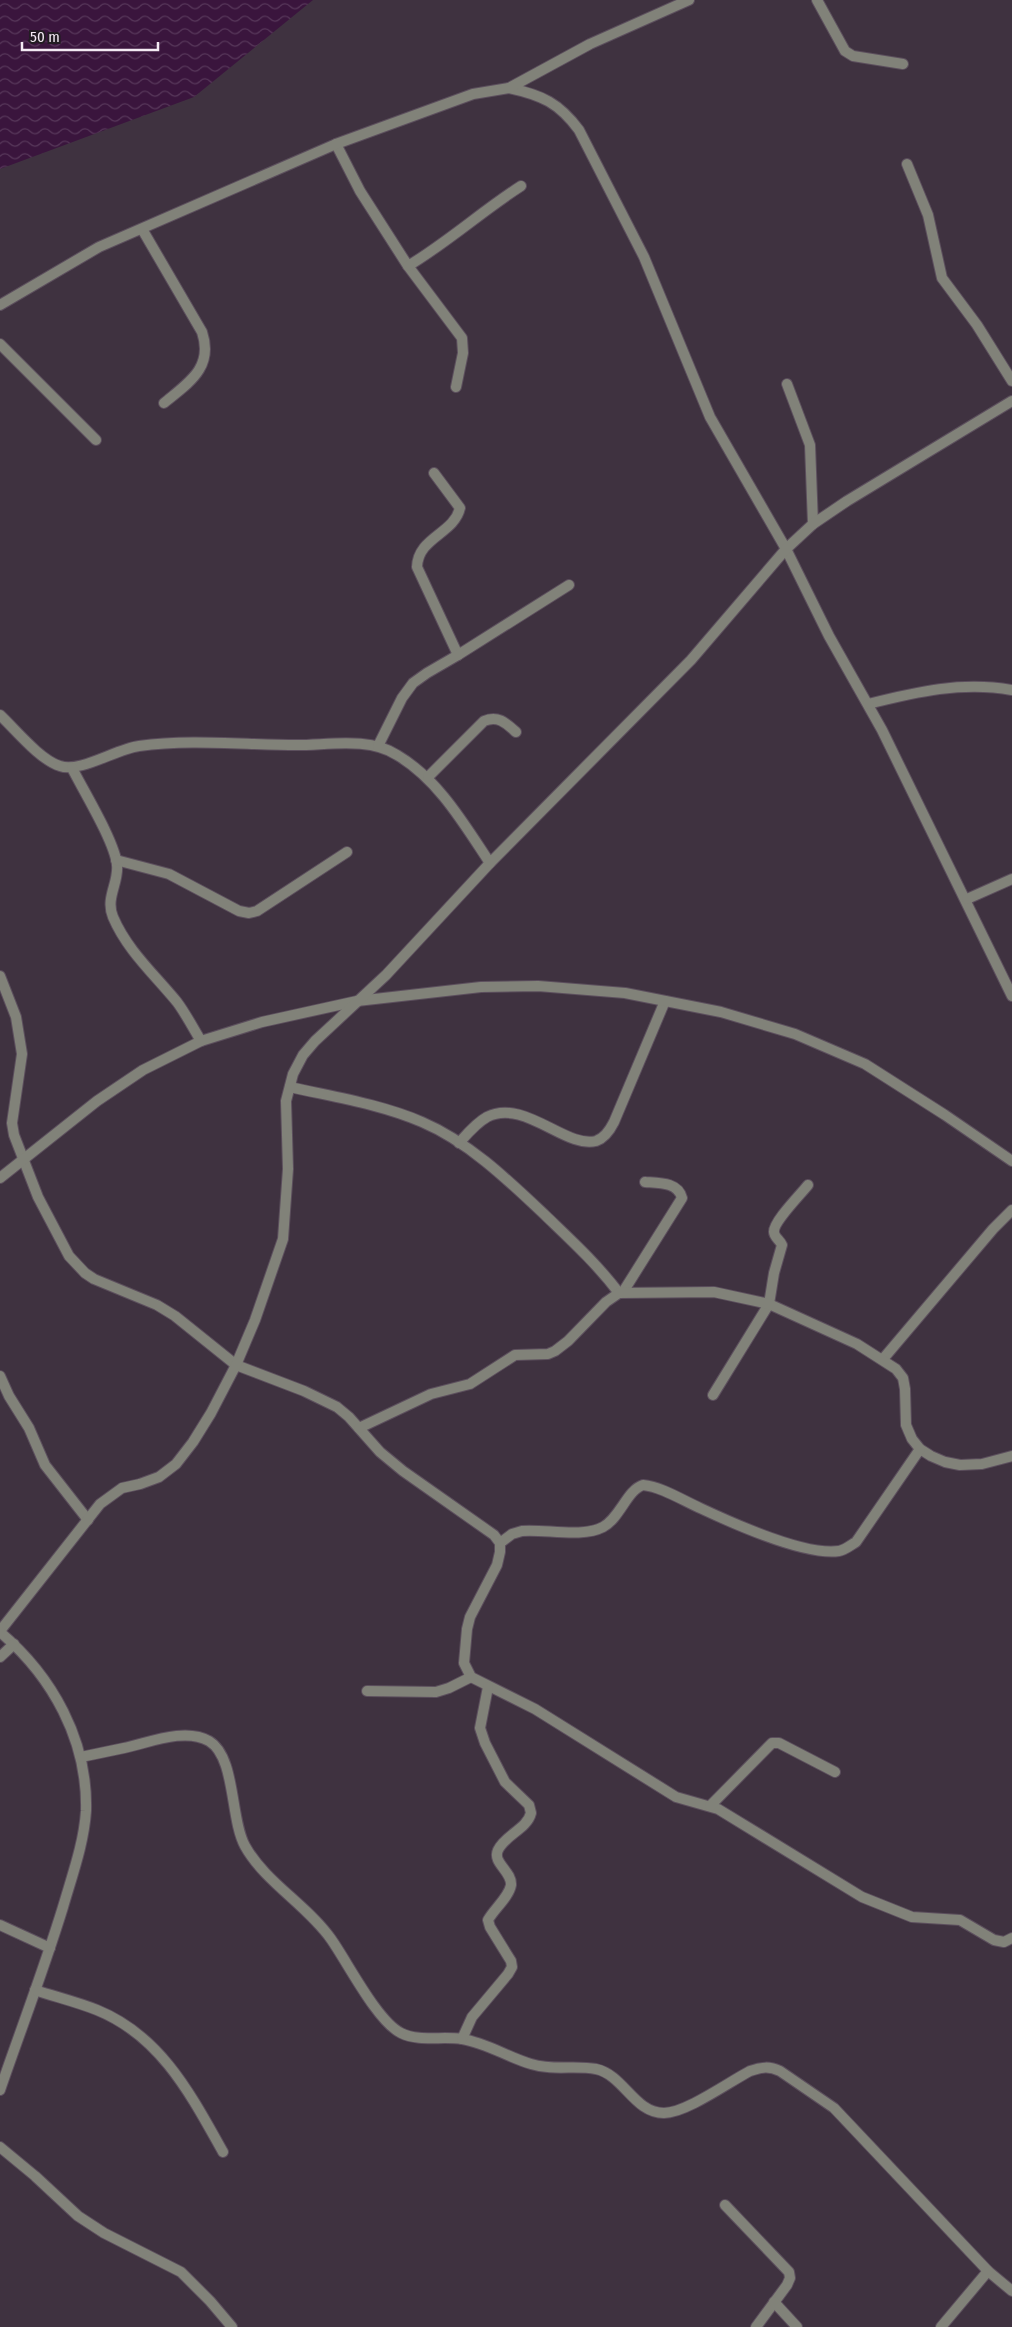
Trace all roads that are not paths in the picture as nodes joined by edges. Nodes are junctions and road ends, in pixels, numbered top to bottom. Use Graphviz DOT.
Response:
graph roads {
  1 [pos="689,0"];
  2 [pos="816,0"];
  3 [pos="903,64"];
  4 [pos="509,88"];
  5 [pos="336,144"];
  6 [pos="908,164"];
  7 [pos="521,186"];
  8 [pos="142,228"];
  9 [pos="408,266"];
  10 [pos="0,304"];
  11 [pos="0,344"];
  12 [pos="1012,381"];
  13 [pos="787,384"];
  14 [pos="456,387"];
  15 [pos="1012,400"];
  16 [pos="164,403"];
  17 [pos="96,440"];
  18 [pos="434,474"];
  19 [pos="813,524"];
  20 [pos="786,549"];
  21 [pos="569,584"];
  22 [pos="458,655"];
  23 [pos="1012,690"];
  24 [pos="868,704"];
  25 [pos="0,714"];
  26 [pos="516,732"];
  27 [pos="378,746"];
  28 [pos="72,768"];
  29 [pos="428,778"];
  30 [pos="347,852"];
  31 [pos="116,860"];
  32 [pos="490,863"];
  33 [pos="1012,879"];
  34 [pos="967,899"];
  35 [pos="0,976"];
  36 [pos="1012,996"];
  37 [pos="357,1001"];
  38 [pos="665,1001"];
  39 [pos="201,1041"];
  40 [pos="290,1087"];
  41 [pos="459,1143"];
  42 [pos="24,1159"];
  43 [pos="1012,1161"];
  44 [pos="0,1178"];
  45 [pos="645,1182"];
  46 [pos="808,1185"];
  47 [pos="1012,1210"];
  48 [pos="621,1293"];
  49 [pos="769,1304"];
  50 [pos="883,1359"];
  51 [pos="236,1365"];
  52 [pos="0,1376"];
  53 [pos="713,1395"];
  54 [pos="359,1428"];
  55 [pos="920,1449"];
  56 [pos="1012,1456"];
  57 [pos="88,1520"];
  58 [pos="500,1543"];
  59 [pos="0,1631"];
  60 [pos="14,1644"];
  61 [pos="0,1657"];
  62 [pos="471,1677"];
  63 [pos="488,1686"];
  64 [pos="367,1691"];
  65 [pos="81,1756"];
  66 [pos="835,1772"];
  67 [pos="710,1806"];
  68 [pos="0,1925"];
  69 [pos="1012,1938"];
  70 [pos="50,1948"];
  71 [pos="35,1990"];
  72 [pos="462,2039"];
  73 [pos="0,2090"];
  74 [pos="0,2146"];
  75 [pos="223,2152"];
  76 [pos="725,2204"];
  77 [pos="988,2271"];
  78 [pos="1012,2291"];
  79 [pos="774,2302"];
  80 [pos="232,2327"];
  81 [pos="756,2327"];
  82 [pos="797,2327"];
  83 [pos="941,2327"];
  1 -- 4 [label="street"];
  2 -- 3 [label="street"];
  4 -- 5 [label="street"];
  4 -- 20 [label="street"];
  5 -- 8 [label="street"];
  5 -- 9 [label="street"];
  6 -- 12 [label="street"];
  7 -- 9 [label="street"];
  8 -- 10 [label="street"];
  8 -- 16 [label="street"];
  9 -- 14 [label="street"];
  11 -- 17 [label="street"];
  13 -- 19 [label="street"];
  15 -- 19 [label="street"];
  18 -- 22 [label="street"];
  19 -- 20 [label="street"];
  20 -- 24 [label="street"];
  20 -- 32 [label="street"];
  21 -- 22 [label="street"];
  22 -- 27 [label="street"];
  23 -- 24 [label="street"];
  24 -- 34 [label="street"];
  25 -- 28 [label="street"];
  26 -- 29 [label="street"];
  27 -- 28 [label="street"];
  27 -- 29 [label="street"];
  28 -- 31 [label="street"];
  29 -- 32 [label="street"];
  30 -- 31 [label="street"];
  31 -- 39 [label="street"];
  32 -- 37 [label="street"];
  33 -- 34 [label="street"];
  34 -- 36 [label="street"];
  35 -- 42 [label="street"];
  37 -- 38 [label="street"];
  37 -- 39 [label="street"];
  37 -- 40 [label="street"];
  38 -- 41 [label="street"];
  38 -- 43 [label="street"];
  39 -- 42 [label="street"];
  40 -- 41 [label="street"];
  40 -- 51 [label="street"];
  41 -- 48 [label="street"];
  42 -- 44 [label="street"];
  42 -- 51 [label="street"];
  45 -- 48 [label="street"];
  46 -- 49 [label="street"];
  47 -- 50 [label="street"];
  48 -- 49 [label="street"];
  48 -- 54 [label="street"];
  49 -- 50 [label="street"];
  49 -- 53 [label="street"];
  50 -- 55 [label="street"];
  51 -- 54 [label="street"];
  51 -- 57 [label="street"];
  52 -- 57 [label="street"];
  54 -- 58 [label="street"];
  55 -- 56 [label="street"];
  55 -- 58 [label="street"];
  57 -- 59 [label="street"];
  58 -- 62 [label="street"];
  59 -- 60 [label="street"];
  60 -- 61 [label="street"];
  60 -- 65 [label="street"];
  62 -- 63 [label="street"];
  62 -- 64 [label="street"];
  63 -- 67 [label="street"];
  63 -- 72 [label="street"];
  65 -- 70 [label="street"];
  65 -- 72 [label="street"];
  66 -- 67 [label="street"];
  67 -- 69 [label="street"];
  68 -- 70 [label="street"];
  70 -- 71 [label="street"];
  71 -- 73 [label="street"];
  71 -- 75 [label="street"];
  72 -- 77 [label="street"];
  74 -- 80 [label="street"];
  76 -- 79 [label="street"];
  77 -- 78 [label="street"];
  77 -- 83 [label="street"];
  79 -- 81 [label="street"];
  79 -- 82 [label="street"];
}
